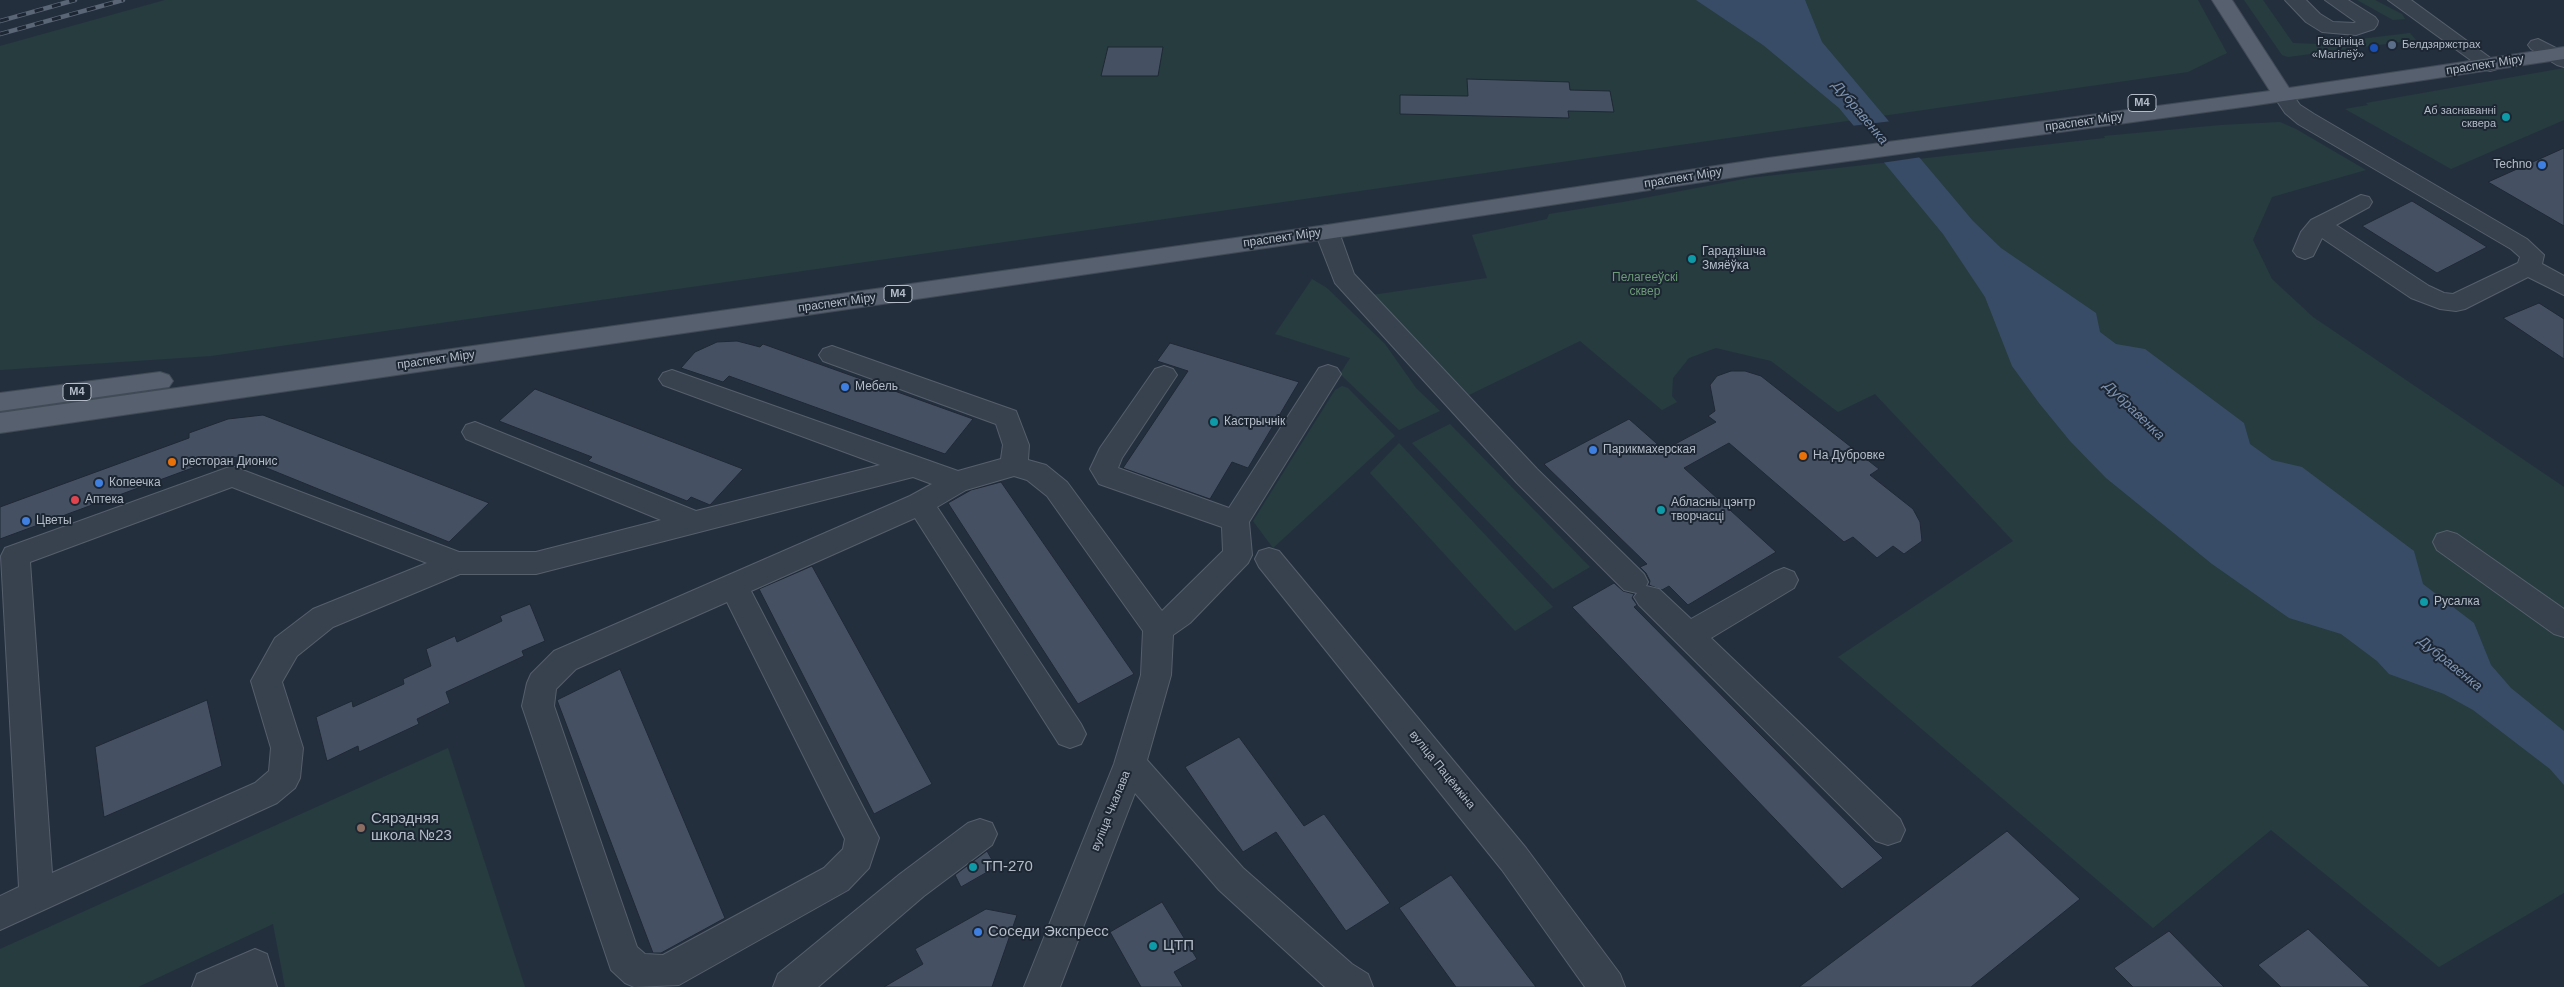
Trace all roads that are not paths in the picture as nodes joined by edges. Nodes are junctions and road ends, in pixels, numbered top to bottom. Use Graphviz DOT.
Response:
graph roads {
  1 [pos="2222,0"];
  2 [pos="2295,0"];
  3 [pos="2335,0"];
  4 [pos="2398,0"];
  5 [pos="2557,51"];
  6 [pos="2483,60"];
  7 [pos="2280,90"];
  8 [pos="1764,158"];
  9 [pos="2361,202"];
  10 [pos="2319,225"];
  11 [pos="1327,232"];
  12 [pos="2305,250"];
  13 [pos="2529,267"];
  14 [pos="2564,287"];
  15 [pos="832,355"];
  16 [pos="1328,374"];
  17 [pos="1164,375"];
  18 [pos="672,379"];
  19 [pos="0,402"];
  20 [pos="0,423"];
  21 [pos="475,432"];
  22 [pos="915,466"];
  23 [pos="1014,466"];
  24 [pos="957,482"];
  25 [pos="920,504"];
  26 [pos="691,521"];
  27 [pos="1235,521"];
  28 [pos="2447,542"];
  29 [pos="1269,558"];
  30 [pos="458,563"];
  31 [pos="1784,580"];
  32 [pos="734,586"];
  33 [pos="2564,625"];
  34 [pos="1158,629"];
  35 [pos="1690,635"];
  36 [pos="1070,734"];
  37 [pos="1130,764"];
  38 [pos="1888,830"];
  39 [pos="980,834"];
  40 [pos="37,896"];
  41 [pos="0,912"];
  42 [pos="210,987"];
  43 [pos="259,987"];
  44 [pos="791,987"];
  45 [pos="1042,987"];
  46 [pos="1355,987"];
  47 [pos="1607,987"];
  1 -- 7 [label="main road"];
  2 -- 3 [label="street"];
  4 -- 6 [label="street"];
  5 -- 6 [label="main road, праспект Міру / М4"];
  6 -- 7 [label="main road, праспект Міру / М4"];
  7 -- 8 [label="main road, праспект Міру / М4"];
  7 -- 13 [label="street"];
  8 -- 11 [label="main road, праспект Міру / М4"];
  8 -- 19 [label="main road, праспект Міру / М4"];
  9 -- 10 [label="street"];
  10 -- 12 [label="street"];
  10 -- 13 [label="street"];
  11 -- 20 [label="main road, праспект Міру / М4"];
  11 -- 35 [label="street"];
  13 -- 14 [label="street"];
  15 -- 23 [label="street"];
  16 -- 27 [label="street"];
  17 -- 27 [label="street"];
  18 -- 22 [label="street"];
  21 -- 26 [label="street"];
  22 -- 24 [label="street"];
  22 -- 26 [label="street"];
  23 -- 24 [label="street"];
  23 -- 34 [label="street"];
  24 -- 25 [label="street"];
  25 -- 32 [label="street"];
  25 -- 36 [label="street"];
  26 -- 30 [label="street"];
  27 -- 34 [label="street"];
  28 -- 33 [label="street"];
  29 -- 47 [label="street, вуліца Пацёмкіна"];
  30 -- 40 [label="street"];
  30 -- 40 [label="street"];
  31 -- 35 [label="street"];
  32 -- 32 [label="street"];
  34 -- 37 [label="street, вуліца Чкалава"];
  35 -- 38 [label="street"];
  37 -- 45 [label="street, вуліца Чкалава"];
  37 -- 46 [label="street"];
  39 -- 44 [label="street"];
  40 -- 41 [label="street"];
  42 -- 43 [label="street"];
}
